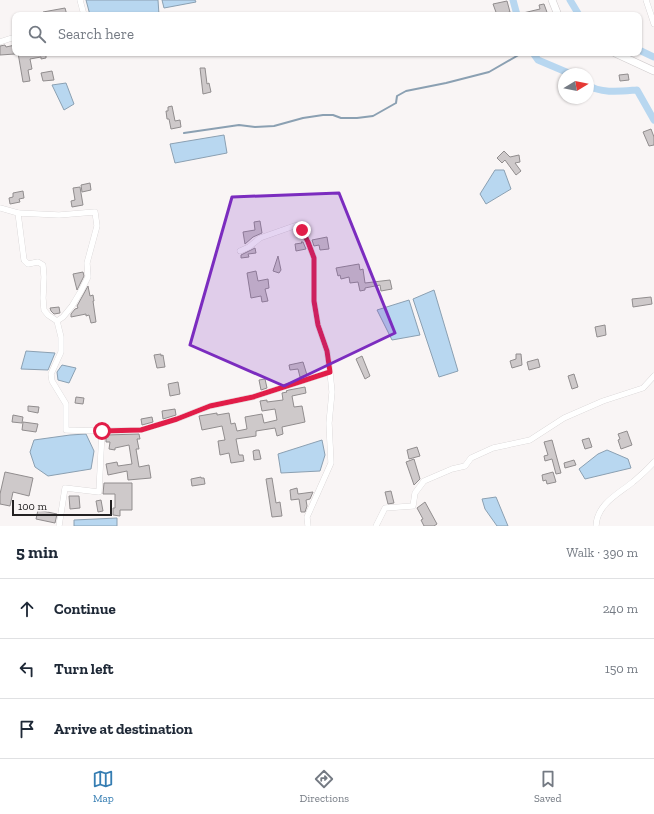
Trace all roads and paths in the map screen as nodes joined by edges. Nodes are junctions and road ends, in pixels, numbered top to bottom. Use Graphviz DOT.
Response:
graph roads {
  1 [pos="80,0"];
  2 [pos="552,0"];
  3 [pos="646,0"];
  4 [pos="83,12"];
  5 [pos="557,12"];
  6 [pos="654,24"];
  7 [pos="12,38"];
  8 [pos="0,42"];
  9 [pos="622,56"];
  10 [pos="654,71"];
  11 [pos="0,208"];
  12 [pos="18,213"];
  13 [pos="240,252"];
  14 [pos="57,321"];
  15 [pos="330,372"];
  16 [pos="654,376"];
  17 [pos="102,431"];
  18 [pos="654,462"];
  19 [pos="59,526"];
  20 [pos="308,526"];
  21 [pos="376,526"];
  22 [pos="596,526"];
  1 -- 4 [label="street"];
  2 -- 5 [label="street"];
  3 -- 6 [label="street"];
  7 -- 8 [label="street"];
  9 -- 10 [label="street"];
  11 -- 12 [label="street"];
  12 -- 14 [label="street"];
  12 -- 14 [label="street"];
  13 -- 15 [label="street"];
  14 -- 17 [label="street"];
  15 -- 17 [label="street"];
  15 -- 20 [label="street"];
  16 -- 21 [label="street"];
  17 -- 19 [label="street"];
  18 -- 22 [label="street"];
}
